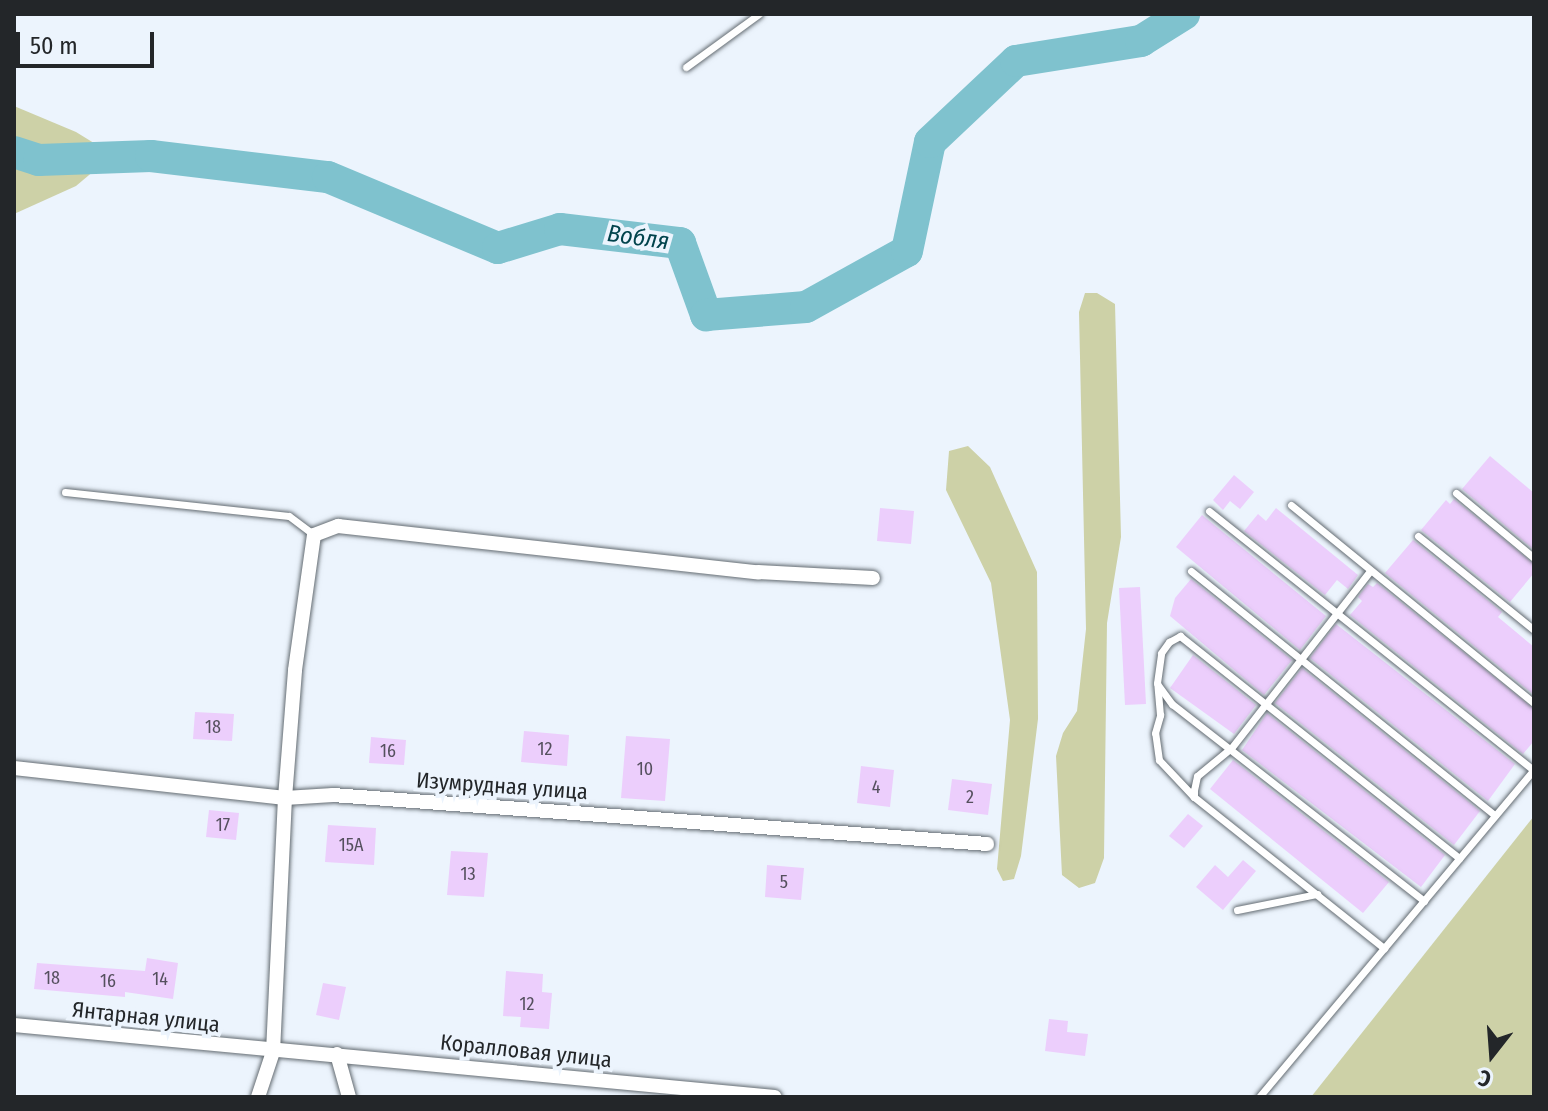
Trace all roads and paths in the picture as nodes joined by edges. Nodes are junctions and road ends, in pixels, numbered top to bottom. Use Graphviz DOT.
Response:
graph roads {
  1 [pos="759,14"];
  2 [pos="686,67"];
  3 [pos="65,492"];
  4 [pos="1456,493"];
  5 [pos="1291,505"];
  6 [pos="1209,511"];
  7 [pos="314,535"];
  8 [pos="1418,536"];
  9 [pos="1534,558"];
  10 [pos="1191,571"];
  11 [pos="1370,571"];
  12 [pos="873,578"];
  13 [pos="1337,613"];
  14 [pos="1534,630"];
  15 [pos="1301,659"];
  16 [pos="1157,683"];
  17 [pos="1266,703"];
  18 [pos="1534,703"];
  19 [pos="1231,748"];
  20 [pos="14,768"];
  21 [pos="1533,769"];
  22 [pos="1194,797"];
  23 [pos="285,798"];
  24 [pos="1495,815"];
  25 [pos="987,844"];
  26 [pos="1459,858"];
  27 [pos="1317,894"];
  28 [pos="1424,901"];
  29 [pos="1237,910"];
  30 [pos="1384,948"];
  31 [pos="14,1025"];
  32 [pos="273,1052"];
  33 [pos="337,1054"];
  34 [pos="258,1097"];
  35 [pos="349,1097"];
  36 [pos="775,1097"];
  37 [pos="1259,1097"];
  1 -- 2 [label="lane"];
  3 -- 7 [label="lane"];
  4 -- 9 [label="lane"];
  5 -- 11 [label="lane"];
  6 -- 13 [label="lane"];
  7 -- 12 [label="street"];
  7 -- 23 [label="street"];
  8 -- 14 [label="lane"];
  10 -- 15 [label="lane"];
  11 -- 13 [label="lane"];
  11 -- 18 [label="lane"];
  13 -- 15 [label="lane"];
  13 -- 21 [label="lane"];
  15 -- 17 [label="lane"];
  15 -- 24 [label="lane"];
  16 -- 17 [label="lane"];
  16 -- 19 [label="lane"];
  16 -- 22 [label="lane"];
  17 -- 19 [label="lane"];
  17 -- 26 [label="lane"];
  19 -- 22 [label="lane"];
  19 -- 28 [label="lane"];
  20 -- 23 [label="street, Изумрудная улица"];
  21 -- 24 [label="lane"];
  22 -- 27 [label="lane"];
  23 -- 25 [label="street, Изумрудная улица"];
  23 -- 32 [label="street"];
  24 -- 26 [label="lane"];
  26 -- 28 [label="lane"];
  27 -- 29 [label="lane"];
  27 -- 30 [label="lane"];
  28 -- 30 [label="lane"];
  30 -- 37 [label="lane"];
  31 -- 32 [label="street, Янтарная улица"];
  32 -- 33 [label="street, Коралловая улица"];
  32 -- 34 [label="street"];
  33 -- 35 [label="street"];
  33 -- 36 [label="street, Коралловая улица"];
}
